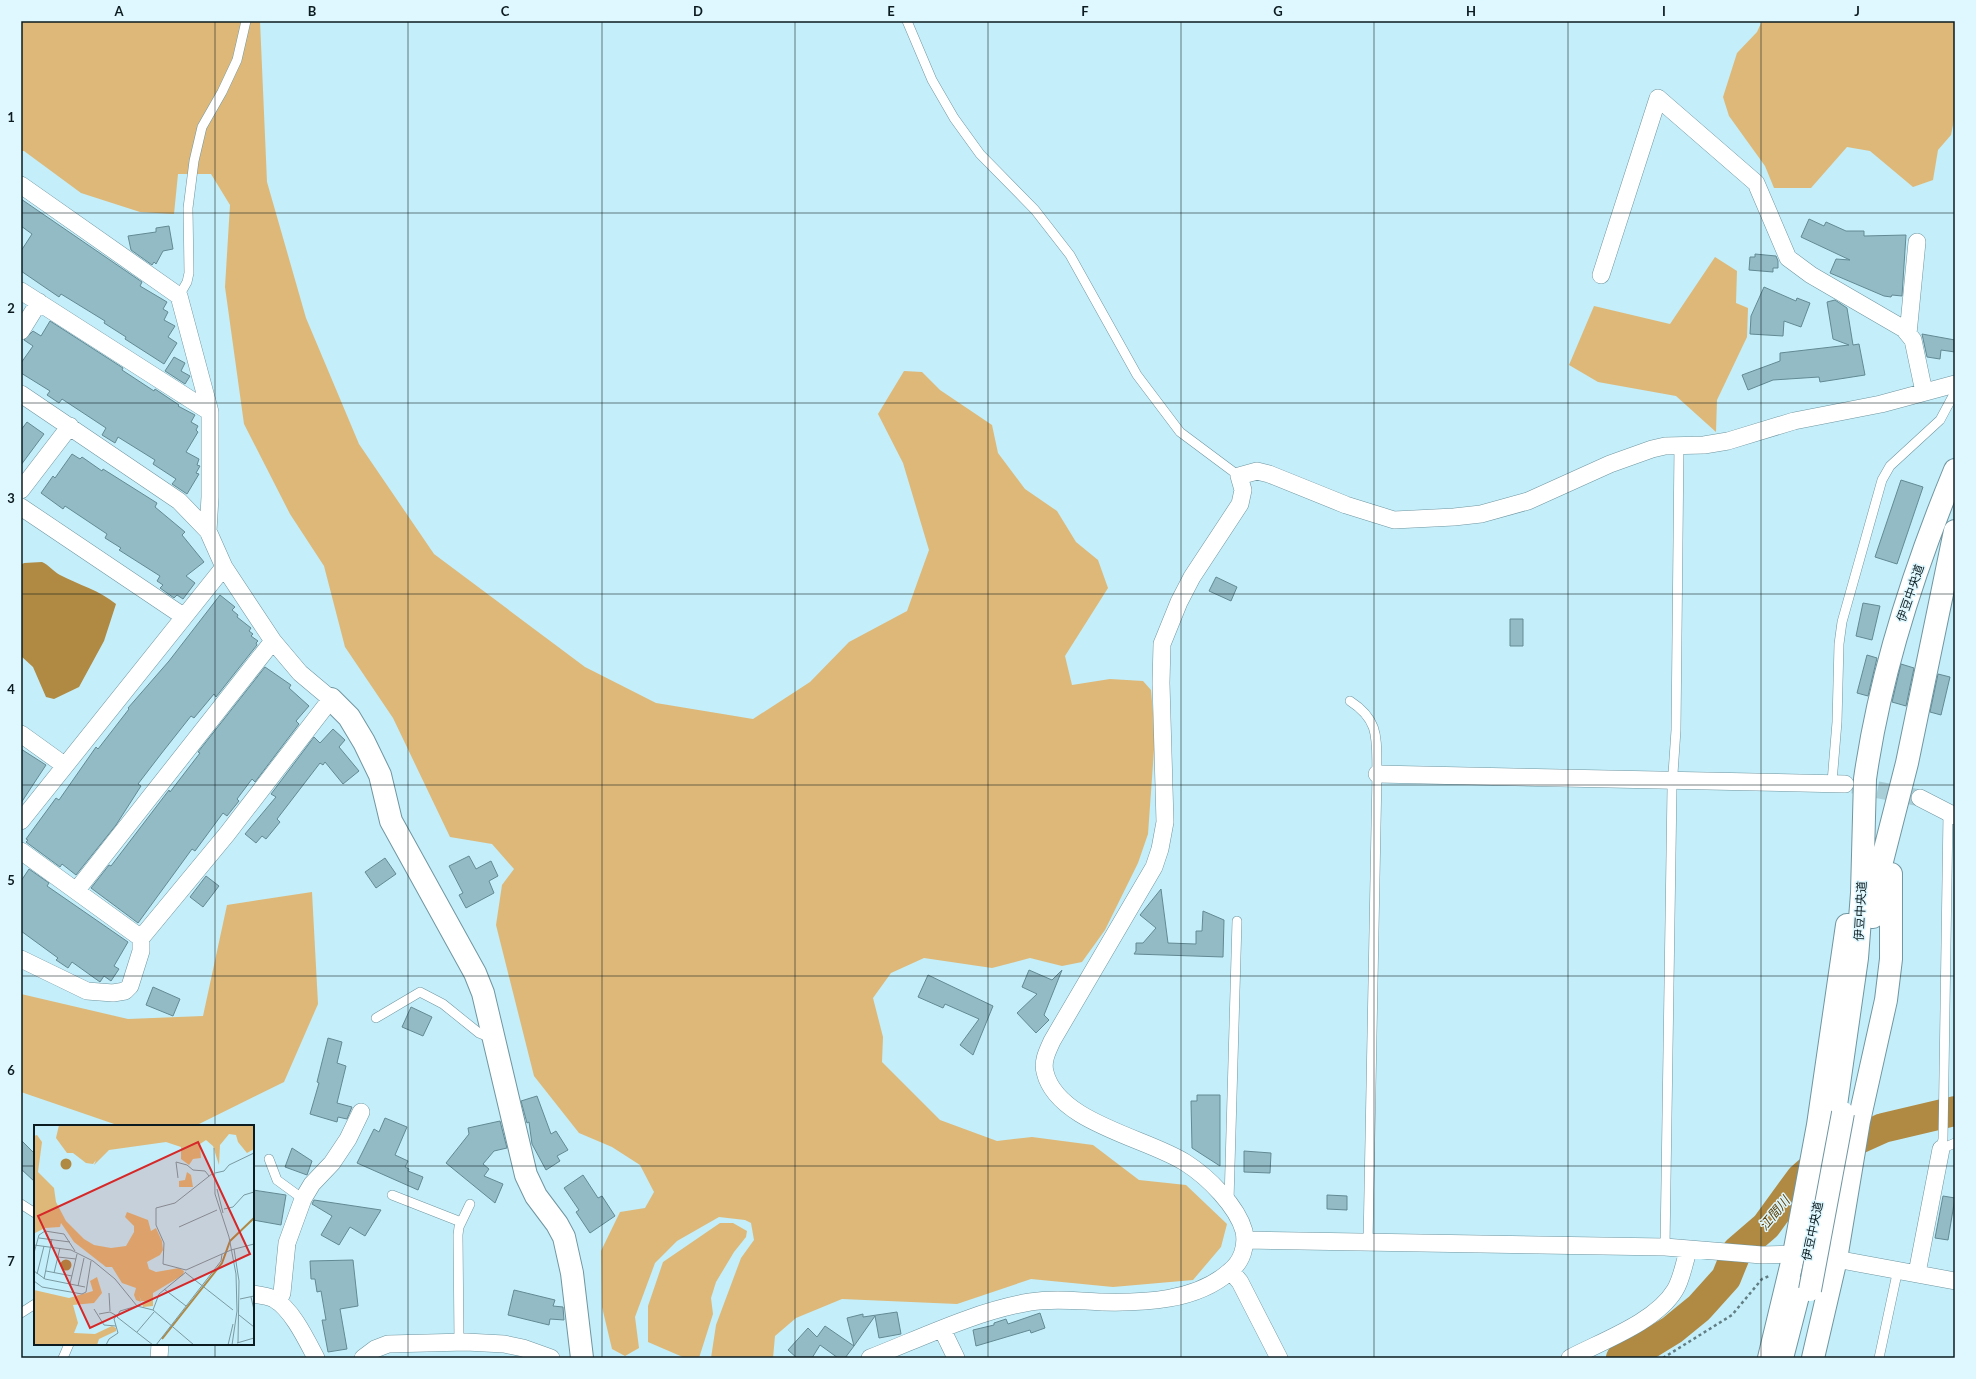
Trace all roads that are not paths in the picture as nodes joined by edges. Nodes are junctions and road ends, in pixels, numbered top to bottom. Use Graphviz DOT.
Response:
graph roads {
  1 [pos="246,21"];
  2 [pos="907,21"];
  3 [pos="21,185"];
  4 [pos="1917,242"];
  5 [pos="1601,275"];
  6 [pos="21,291"];
  7 [pos="179,296"];
  8 [pos="39,302"];
  9 [pos="21,331"];
  10 [pos="1908,334"];
  11 [pos="1955,384"];
  12 [pos="1924,392"];
  13 [pos="1955,392"];
  14 [pos="21,394"];
  15 [pos="210,412"];
  16 [pos="70,426"];
  17 [pos="1679,446"];
  18 [pos="1955,470"];
  19 [pos="1239,476"];
  20 [pos="21,490"];
  21 [pos="21,508"];
  22 [pos="1955,531"];
  23 [pos="208,532"];
  24 [pos="224,567"];
  25 [pos="183,616"];
  26 [pos="273,642"];
  27 [pos="331,700"];
  28 [pos="1350,701"];
  29 [pos="21,734"];
  30 [pos="64,765"];
  31 [pos="1377,774"];
  32 [pos="1673,780"];
  33 [pos="1839,783"];
  34 [pos="1920,798"];
  35 [pos="1952,815"];
  36 [pos="21,821"];
  37 [pos="1862,829"];
  38 [pos="21,851"];
  39 [pos="76,891"];
  40 [pos="1237,921"];
  41 [pos="141,938"];
  42 [pos="21,959"];
  43 [pos="376,1018"];
  44 [pos="493,1035"];
  45 [pos="361,1112"];
  46 [pos="1845,1115"];
  47 [pos="1946,1143"];
  48 [pos="269,1160"];
  49 [pos="392,1195"];
  50 [pos="304,1199"];
  51 [pos="1229,1202"];
  52 [pos="21,1204"];
  53 [pos="470,1204"];
  54 [pos="29,1210"];
  55 [pos="461,1222"];
  56 [pos="1246,1240"];
  57 [pos="1368,1243"];
  58 [pos="1665,1248"];
  59 [pos="1689,1249"];
  60 [pos="1794,1254"];
  61 [pos="1836,1259"];
  62 [pos="1898,1269"];
  63 [pos="1231,1271"];
  64 [pos="1917,1273"];
  65 [pos="1955,1281"];
  66 [pos="1805,1289"];
  67 [pos="254,1294"];
  68 [pos="278,1302"];
  69 [pos="34,1305"];
  70 [pos="21,1313"];
  71 [pos="942,1330"];
  72 [pos="459,1342"];
  73 [pos="69,1345"];
  74 [pos="160,1345"];
  75 [pos="63,1358"];
  76 [pos="159,1358"];
  77 [pos="316,1358"];
  78 [pos="363,1358"];
  79 [pos="550,1358"];
  80 [pos="582,1358"];
  81 [pos="870,1358"];
  82 [pos="956,1358"];
  83 [pos="1279,1358"];
  84 [pos="1570,1358"];
  85 [pos="1769,1358"];
  86 [pos="1782,1358"];
  87 [pos="1793,1358"];
  88 [pos="1813,1358"];
  89 [pos="1879,1358"];
  1 -- 7 [label="lane"];
  2 -- 19 [label="lane"];
  3 -- 7 [label="street"];
  4 -- 10 [label="street"];
  5 -- 10 [label="street"];
  6 -- 8 [label="street"];
  7 -- 15 [label="street"];
  8 -- 9 [label="street"];
  8 -- 15 [label="street"];
  10 -- 12 [label="street"];
  11 -- 12 [label="street"];
  12 -- 17 [label="street"];
  13 -- 33 [label="lane"];
  14 -- 16 [label="street"];
  15 -- 23 [label="street"];
  16 -- 20 [label="street"];
  16 -- 23 [label="street"];
  17 -- 19 [label="street"];
  17 -- 32 [label="lane"];
  18 -- 37 [label="main road, 伊豆中央道"];
  19 -- 51 [label="street"];
  21 -- 25 [label="street"];
  22 -- 46 [label="main road, 伊豆中央道"];
  23 -- 24 [label="street"];
  24 -- 25 [label="street"];
  24 -- 26 [label="street"];
  25 -- 30 [label="street"];
  26 -- 27 [label="street"];
  26 -- 39 [label="street"];
  27 -- 41 [label="street"];
  27 -- 44 [label="main road"];
  28 -- 31 [label="lane"];
  29 -- 30 [label="street"];
  30 -- 36 [label="street"];
  31 -- 32 [label="street"];
  31 -- 57 [label="lane"];
  32 -- 33 [label="street"];
  32 -- 58 [label="lane"];
  34 -- 35 [label="street"];
  35 -- 47 [label="lane"];
  37 -- 46 [label="main road, 伊豆中央道"];
  37 -- 60 [label="main road"];
  38 -- 39 [label="street"];
  39 -- 41 [label="street"];
  40 -- 51 [label="lane"];
  41 -- 42 [label="street"];
  43 -- 44 [label="lane"];
  44 -- 80 [label="main road"];
  45 -- 50 [label="street"];
  46 -- 61 [label="main road"];
  46 -- 66 [label="main road, 伊豆中央道"];
  47 -- 64 [label="street"];
  48 -- 50 [label="lane"];
  49 -- 55 [label="lane"];
  50 -- 68 [label="street"];
  51 -- 56 [label="street"];
  52 -- 54 [label="lane"];
  53 -- 55 [label="lane"];
  55 -- 72 [label="lane"];
  56 -- 57 [label="street"];
  56 -- 63 [label="street"];
  57 -- 58 [label="street"];
  58 -- 59 [label="street"];
  59 -- 60 [label="street"];
  59 -- 84 [label="street"];
  60 -- 61 [label="street"];
  60 -- 85 [label="main road"];
  61 -- 62 [label="street"];
  61 -- 88 [label="main road"];
  62 -- 64 [label="street"];
  62 -- 89 [label="lane"];
  63 -- 71 [label="street"];
  63 -- 83 [label="street"];
  64 -- 65 [label="street"];
  66 -- 86 [label="main road, 伊豆中央道"];
  66 -- 87 [label="main road, 伊豆中央道"];
  67 -- 68 [label="street"];
  68 -- 77 [label="street"];
  69 -- 70 [label="lane"];
  71 -- 81 [label="street"];
  71 -- 82 [label="street"];
  72 -- 78 [label="street"];
  72 -- 79 [label="street"];
  73 -- 75 [label="lane"];
  74 -- 76 [label="street"];
}
